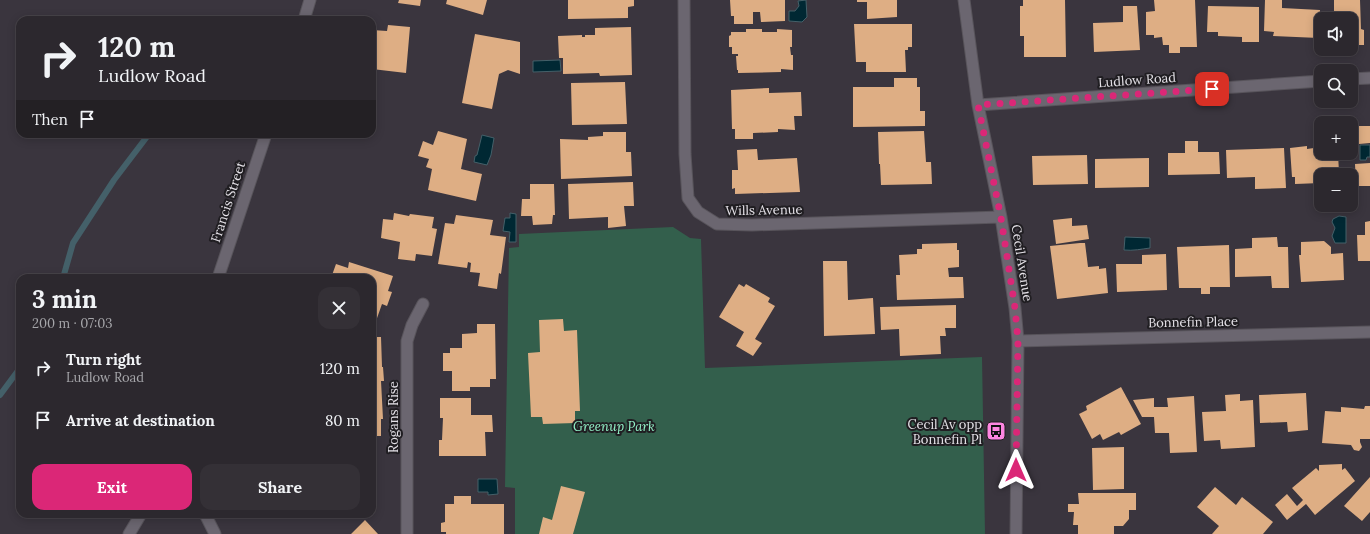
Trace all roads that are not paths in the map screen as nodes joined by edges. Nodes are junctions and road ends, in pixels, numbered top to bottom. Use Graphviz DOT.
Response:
graph roads {
  1 [pos="310,0"];
  2 [pos="684,0"];
  3 [pos="964,0"];
  4 [pos="305,16"];
  5 [pos="1370,78"];
  6 [pos="1358,79"];
  7 [pos="1314,81"];
  8 [pos="978,105"];
  9 [pos="265,138"];
  10 [pos="1001,218"];
  11 [pos="219,274"];
  12 [pos="423,304"];
  13 [pos="1370,332"];
  14 [pos="1018,341"];
  15 [pos="139,518"];
  16 [pos="207,518"];
  17 [pos="129,534"];
  18 [pos="215,534"];
  19 [pos="407,534"];
  20 [pos="1016,534"];
  1 -- 4 [label="street"];
  2 -- 10 [label="street, Wills Avenue"];
  3 -- 8 [label="street, Cecil Avenue"];
  5 -- 6 [label="street"];
  7 -- 8 [label="street, Ludlow Road"];
  8 -- 10 [label="street, Cecil Avenue"];
  9 -- 11 [label="street, Francis Street"];
  10 -- 14 [label="street, Cecil Avenue"];
  12 -- 19 [label="street, Rogans Rise"];
  13 -- 14 [label="street, Bonnefin Place"];
  14 -- 20 [label="street, Cecil Avenue"];
  15 -- 17 [label="street"];
  16 -- 18 [label="street"];
}
